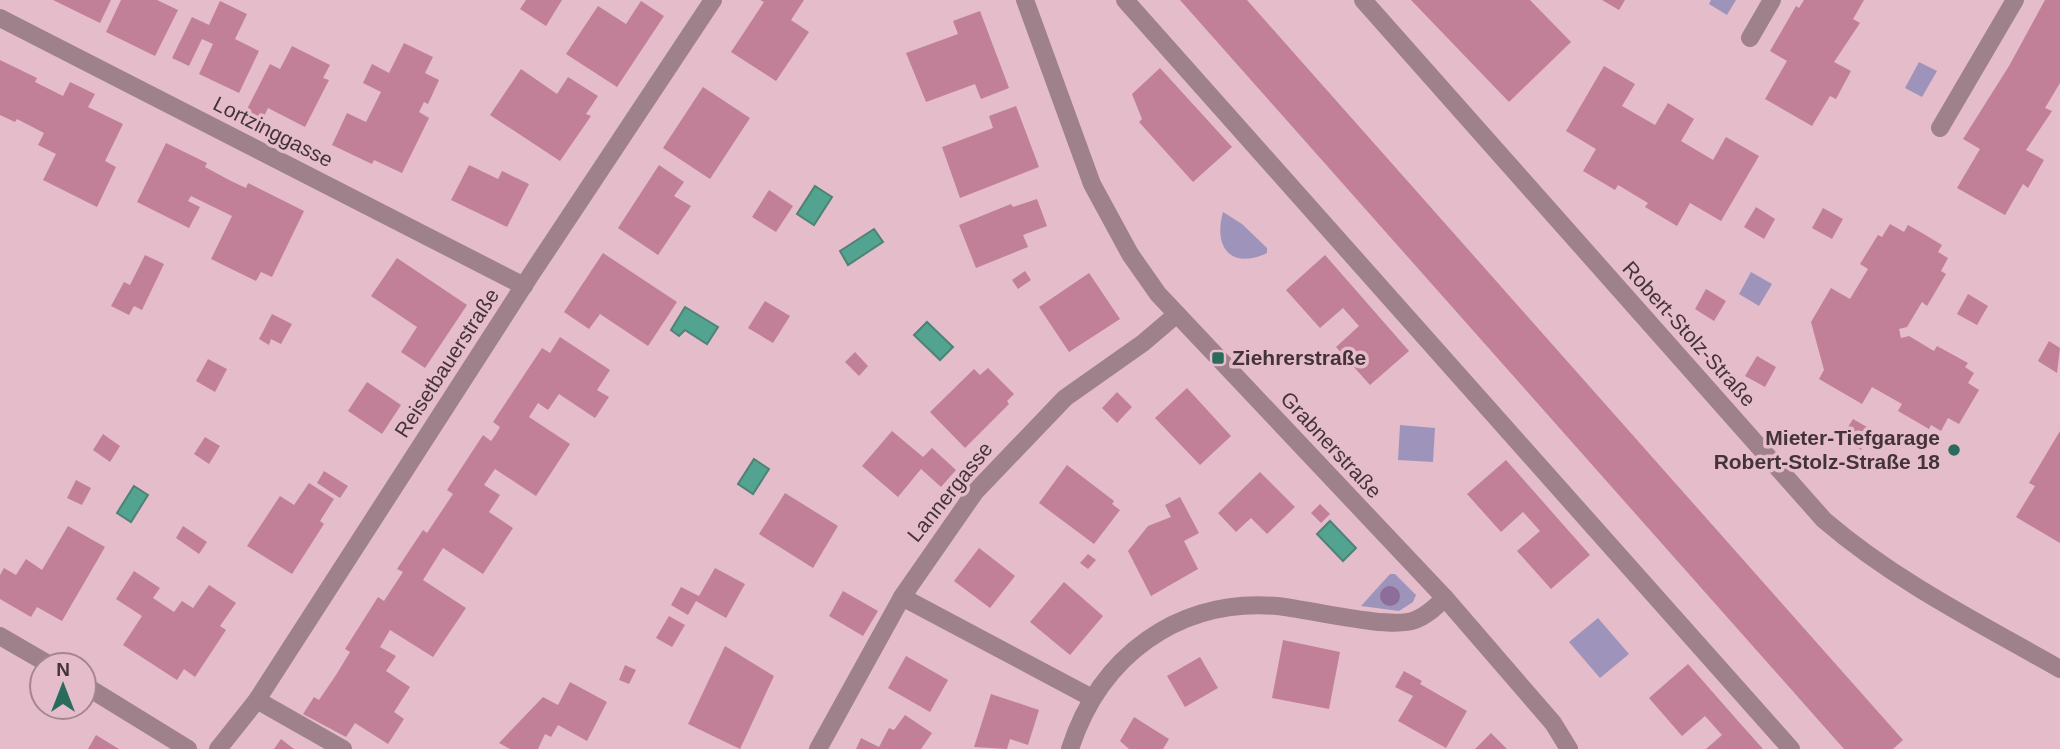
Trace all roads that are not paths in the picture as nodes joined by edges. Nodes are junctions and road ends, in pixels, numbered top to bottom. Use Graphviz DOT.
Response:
graph roads {
  1 [pos="713,0"];
  2 [pos="1025,0"];
  3 [pos="1125,0"];
  4 [pos="1363,0"];
  5 [pos="1772,0"];
  6 [pos="2015,0"];
  7 [pos="0,18"];
  8 [pos="1750,38"];
  9 [pos="1940,128"];
  10 [pos="524,286"];
  11 [pos="1177,314"];
  12 [pos="902,597"];
  13 [pos="1446,598"];
  14 [pos="0,636"];
  15 [pos="28,652"];
  16 [pos="2060,669"];
  17 [pos="98,694"];
  18 [pos="1092,698"];
  19 [pos="257,700"];
  20 [pos="188,749"];
  21 [pos="219,749"];
  22 [pos="343,749"];
  23 [pos="818,749"];
  24 [pos="1070,749"];
  25 [pos="1569,749"];
  26 [pos="1791,749"];
  1 -- 10 [label="street, Reisetbauerstraße"];
  2 -- 11 [label="street, Grabnerstraße"];
  3 -- 26 [label="street"];
  4 -- 16 [label="street, Robert-Stolz-Straße"];
  5 -- 8 [label="street"];
  6 -- 9 [label="street"];
  7 -- 10 [label="street, Lortzinggasse"];
  10 -- 19 [label="street, Reisetbauerstraße"];
  11 -- 12 [label="street, Lannergasse"];
  11 -- 13 [label="street, Grabnerstraße"];
  12 -- 18 [label="street"];
  12 -- 23 [label="street, Lannergasse"];
  13 -- 18 [label="street"];
  13 -- 25 [label="street, Grabnerstraße"];
  14 -- 15 [label="street"];
  17 -- 20 [label="street"];
  18 -- 24 [label="street"];
  19 -- 21 [label="street, Reisetbauerstraße"];
  19 -- 22 [label="street"];
}
